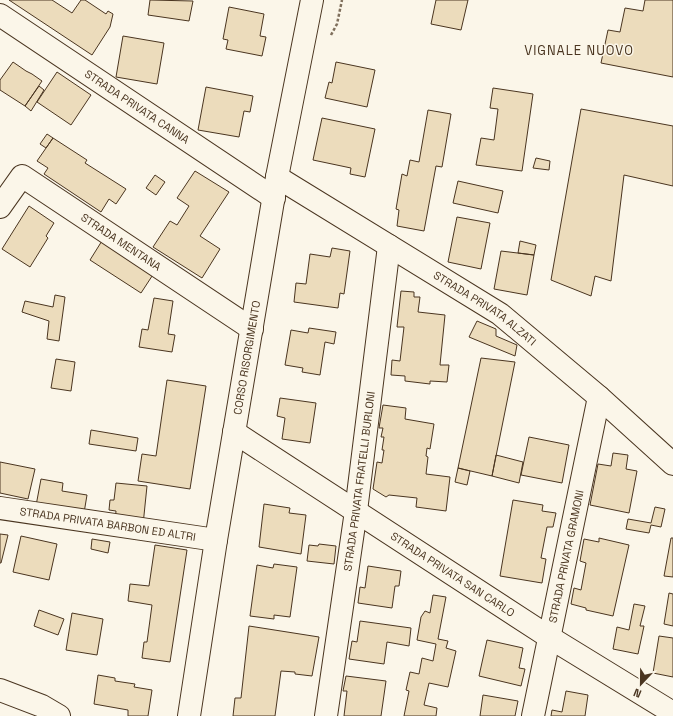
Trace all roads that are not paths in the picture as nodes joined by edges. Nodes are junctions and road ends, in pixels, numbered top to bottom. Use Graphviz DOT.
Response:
graph roads {
  1 [pos="312,0"];
  2 [pos="0,15"];
  3 [pos="276,188"];
  4 [pos="0,207"];
  5 [pos="389,246"];
  6 [pos="252,329"];
  7 [pos="599,398"];
  8 [pos="234,432"];
  9 [pos="673,464"];
  10 [pos="0,508"];
  11 [pos="356,511"];
  12 [pos="216,540"];
  13 [pos="549,637"];
  14 [pos="0,690"];
  15 [pos="673,713"];
  16 [pos="59,716"];
  17 [pos="189,716"];
  18 [pos="326,716"];
  19 [pos="533,716"];
  1 -- 3 [label="street, CORSO RISORGIMENTO"];
  2 -- 3 [label="street, STRADA PRIVATA CANNA"];
  3 -- 5 [label="street, STRADA PRIVATA ALZATI"];
  3 -- 6 [label="street, CORSO RISORGIMENTO"];
  4 -- 6 [label="street, STRADA MENTANA"];
  5 -- 7 [label="street, STRADA PRIVATA ALZATI"];
  5 -- 11 [label="street, STRADA PRIVATA FRATELLI BURLONI"];
  6 -- 8 [label="street, CORSO RISORGIMENTO"];
  7 -- 9 [label="street, STRADA PRIVATA ALZATI"];
  7 -- 13 [label="street, STRADA PRIVATA GRAMONI"];
  8 -- 11 [label="street, STRADA PRIVATA SAN CARLO"];
  8 -- 12 [label="street, CORSO RISORGIMENTO"];
  10 -- 12 [label="street, STRADA PRIVATA BARBON ED ALTRI"];
  11 -- 13 [label="street, STRADA PRIVATA SAN CARLO"];
  11 -- 18 [label="street, STRADA PRIVATA FRATELLI BURLONI"];
  12 -- 17 [label="street, CORSO RISORGIMENTO"];
  13 -- 15 [label="street, STRADA PRIVATA SAN CARLO"];
  13 -- 19 [label="street, STRADA PRIVATA GRAMONI"];
  14 -- 16 [label="street"];
}
